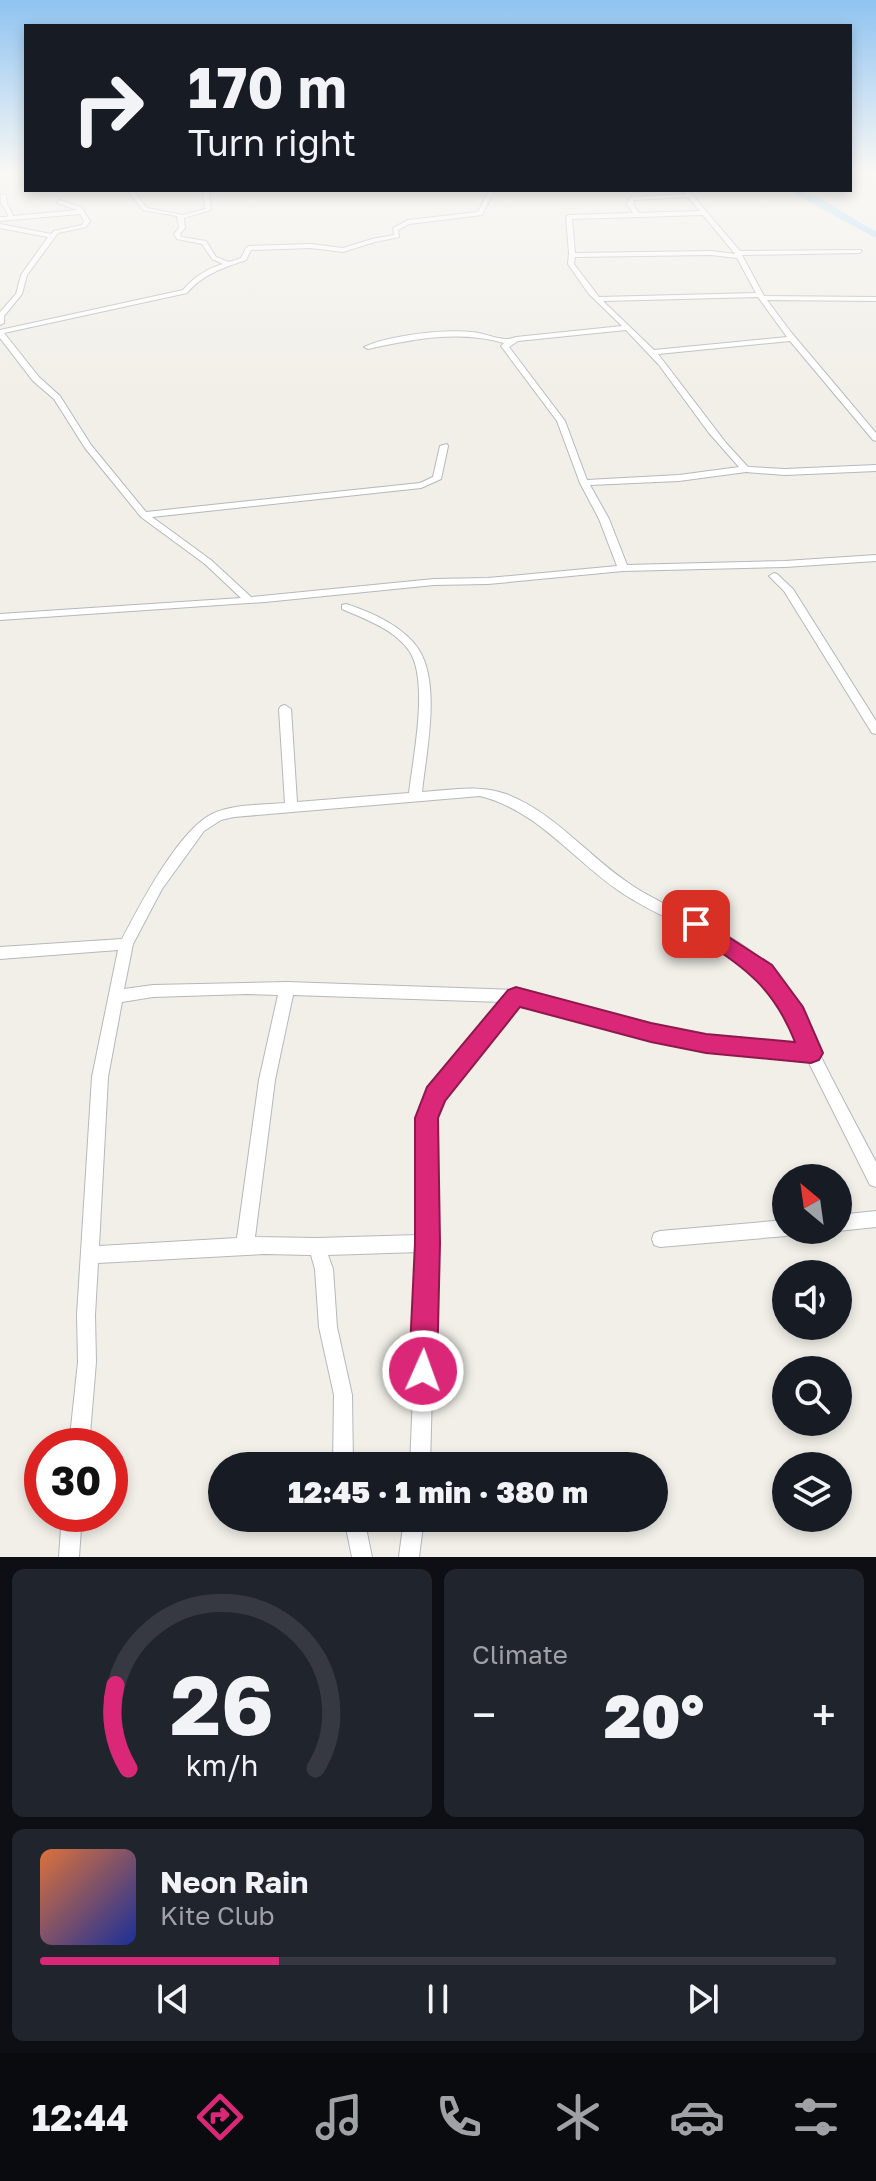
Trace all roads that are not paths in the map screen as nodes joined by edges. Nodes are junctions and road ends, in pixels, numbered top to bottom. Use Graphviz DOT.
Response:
graph roads {
  1 [pos="45,246"];
  2 [pos="206,246"];
  3 [pos="360,246"];
  4 [pos="569,246"];
  5 [pos="731,246"];
  6 [pos="859,251"];
  7 [pos="738,254"];
  8 [pos="573,255"];
  9 [pos="228,264"];
  10 [pos="762,297"];
  11 [pos="597,299"];
  12 [pos="876,299"];
  13 [pos="0,316"];
  14 [pos="0,323"];
  15 [pos="625,328"];
  16 [pos="0,332"];
  17 [pos="792,339"];
  18 [pos="508,342"];
  19 [pos="368,347"];
  20 [pos="652,352"];
  21 [pos="876,438"];
  22 [pos="444,446"];
  23 [pos="876,468"];
  24 [pos="746,469"];
  25 [pos="584,483"];
  26 [pos="144,515"];
  27 [pos="876,558"];
  28 [pos="623,568"];
  29 [pos="774,576"];
  30 [pos="247,598"];
  31 [pos="346,607"];
  32 [pos="0,617"];
  33 [pos="285,709"];
  34 [pos="876,730"];
  35 [pos="415,798"];
  36 [pos="291,806"];
  37 [pos="126,944"];
  38 [pos="0,953"];
  39 [pos="287,988"];
  40 [pos="516,996"];
  41 [pos="115,997"];
  42 [pos="811,1053"];
  43 [pos="876,1179"];
  44 [pos="876,1219"];
  45 [pos="852,1222"];
  46 [pos="772,1229"];
  47 [pos="660,1239"];
  48 [pos="428,1243"];
  49 [pos="245,1245"];
  50 [pos="317,1247"];
  51 [pos="89,1255"];
  52 [pos="81,1428"];
  53 [pos="343,1452"];
  54 [pos="421,1452"];
  55 [pos="71,1532"];
  56 [pos="357,1532"];
  57 [pos="412,1532"];
  58 [pos="69,1557"];
  59 [pos="362,1557"];
  60 [pos="409,1557"];
  1 -- 13 [label="street"];
  2 -- 9 [label="street"];
  3 -- 9 [label="street"];
  4 -- 8 [label="street"];
  5 -- 7 [label="street"];
  6 -- 7 [label="street"];
  7 -- 8 [label="street"];
  7 -- 10 [label="street"];
  8 -- 11 [label="street"];
  9 -- 16 [label="street"];
  10 -- 11 [label="street"];
  10 -- 12 [label="street"];
  10 -- 17 [label="street"];
  11 -- 15 [label="street"];
  13 -- 14 [label="street"];
  15 -- 18 [label="street"];
  15 -- 20 [label="street"];
  16 -- 26 [label="street"];
  17 -- 20 [label="street"];
  17 -- 21 [label="street"];
  18 -- 19 [label="street"];
  18 -- 25 [label="street"];
  20 -- 24 [label="street"];
  22 -- 26 [label="street"];
  23 -- 24 [label="street"];
  24 -- 25 [label="street"];
  25 -- 28 [label="street"];
  26 -- 30 [label="street"];
  27 -- 28 [label="street"];
  28 -- 30 [label="street"];
  29 -- 34 [label="street"];
  30 -- 32 [label="street"];
  31 -- 35 [label="street"];
  33 -- 36 [label="street"];
  35 -- 36 [label="street"];
  35 -- 42 [label="street"];
  36 -- 37 [label="street"];
  37 -- 38 [label="street"];
  37 -- 41 [label="street"];
  39 -- 40 [label="street"];
  39 -- 41 [label="street"];
  39 -- 49 [label="street"];
  40 -- 42 [label="street"];
  40 -- 48 [label="street"];
  41 -- 51 [label="street"];
  42 -- 43 [label="street"];
  44 -- 45 [label="street"];
  46 -- 47 [label="street"];
  48 -- 50 [label="street"];
  48 -- 54 [label="street"];
  49 -- 50 [label="street"];
  49 -- 51 [label="street"];
  50 -- 53 [label="street"];
  51 -- 52 [label="street"];
  55 -- 58 [label="street"];
  56 -- 59 [label="street"];
  57 -- 60 [label="street"];
}
